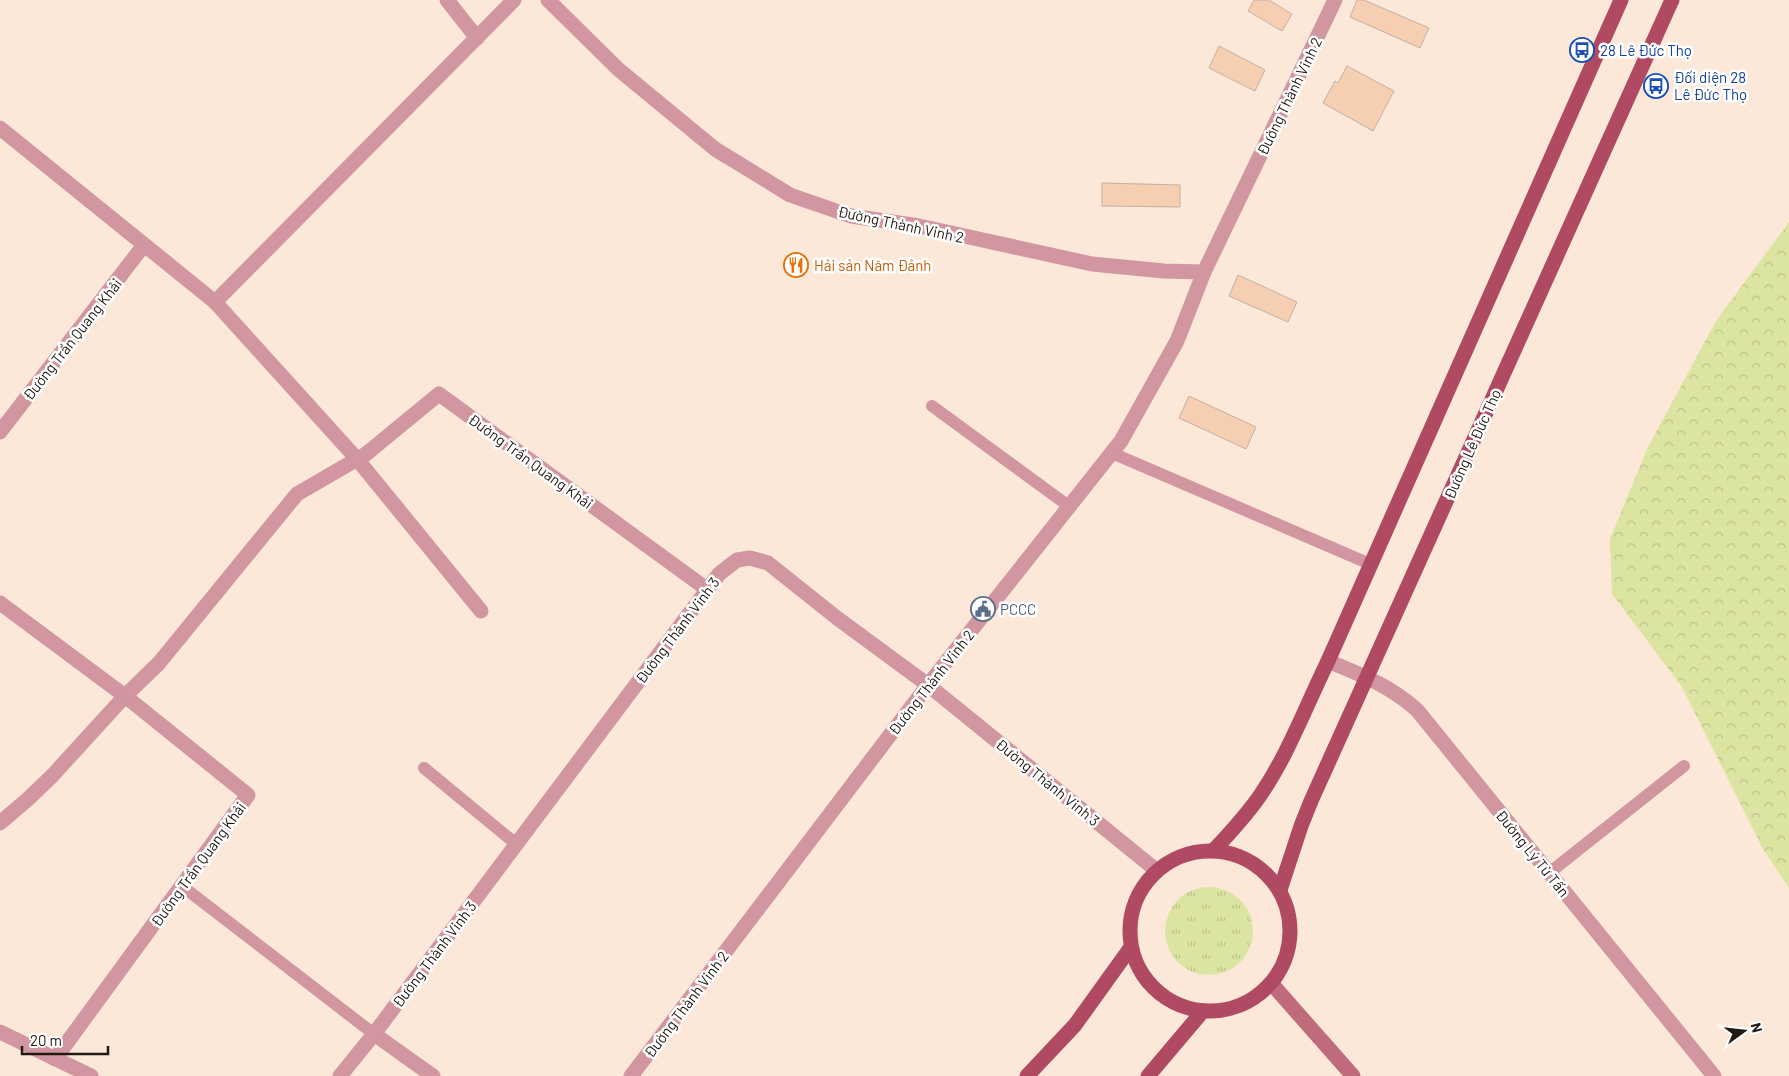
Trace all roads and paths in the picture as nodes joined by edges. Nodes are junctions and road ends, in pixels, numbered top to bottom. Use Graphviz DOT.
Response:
graph roads {
  1 [pos="447,0"];
  2 [pos="514,0"];
  3 [pos="548,0"];
  4 [pos="1335,0"];
  5 [pos="1621,0"];
  6 [pos="1672,0"];
  7 [pos="477,38"];
  8 [pos="0,128"];
  9 [pos="144,245"];
  10 [pos="1204,272"];
  11 [pos="215,302"];
  12 [pos="932,406"];
  13 [pos="0,432"];
  14 [pos="1112,453"];
  15 [pos="357,459"];
  16 [pos="1070,507"];
  17 [pos="1370,564"];
  18 [pos="708,590"];
  19 [pos="0,602"];
  20 [pos="481,611"];
  21 [pos="1328,661"];
  22 [pos="1367,678"];
  23 [pos="928,685"];
  24 [pos="125,696"];
  25 [pos="1684,766"];
  26 [pos="424,768"];
  27 [pos="0,823"];
  28 [pos="516,844"];
  29 [pos="1214,850"];
  30 [pos="1156,870"];
  31 [pos="1549,873"];
  32 [pos="182,886"];
  33 [pos="1280,890"];
  34 [pos="1131,947"];
  35 [pos="1270,983"];
  36 [pos="1203,1012"];
  37 [pos="0,1032"];
  38 [pos="374,1034"];
  39 [pos="55,1059"];
  40 [pos="91,1076"];
  41 [pos="340,1076"];
  42 [pos="433,1076"];
  43 [pos="631,1076"];
  44 [pos="1027,1076"];
  45 [pos="1148,1076"];
  46 [pos="1353,1076"];
  47 [pos="1714,1076"];
  1 -- 7 [label="street"];
  2 -- 7 [label="street"];
  3 -- 10 [label="street, Đường Thành Vinh 2"];
  4 -- 10 [label="street, Đường Thành Vinh 2"];
  5 -- 17 [label="main road"];
  6 -- 22 [label="main road, Đường Lê Đức Thọ"];
  7 -- 11 [label="street"];
  8 -- 9 [label="street"];
  9 -- 11 [label="street"];
  9 -- 13 [label="street, Đường Trần Quang Khải"];
  10 -- 14 [label="street, Đường Thành Vinh 2"];
  11 -- 15 [label="street"];
  12 -- 16 [label="lane"];
  14 -- 16 [label="street, Đường Thành Vinh 2"];
  14 -- 17 [label="lane"];
  15 -- 18 [label="street, Đường Trần Quang Khải"];
  15 -- 20 [label="street"];
  15 -- 24 [label="street, Đường Trần Quang Khải"];
  16 -- 23 [label="street, Đường Thành Vinh 2"];
  17 -- 21 [label="main road"];
  18 -- 23 [label="street, Đường Thành Vinh 3"];
  18 -- 28 [label="street, Đường Thành Vinh 3"];
  19 -- 24 [label="street, Đường Trần Quang Khải"];
  21 -- 22 [label="street, Đường Lý Từ Tấn"];
  21 -- 29 [label="main road"];
  22 -- 31 [label="street, Đường Lý Từ Tấn"];
  22 -- 33 [label="main road, Đường Lê Đức Thọ"];
  23 -- 30 [label="street, Đường Thành Vinh 3"];
  23 -- 43 [label="street, Đường Thành Vinh 2"];
  24 -- 27 [label="street"];
  24 -- 32 [label="street, Đường Trần Quang Khải"];
  25 -- 31 [label="lane"];
  26 -- 28 [label="lane"];
  28 -- 38 [label="street, Đường Thành Vinh 3"];
  29 -- 30 [label="main road"];
  29 -- 33 [label="main road"];
  30 -- 34 [label="main road"];
  31 -- 47 [label="street, Đường Lý Từ Tấn"];
  32 -- 38 [label="lane"];
  32 -- 39 [label="street, Đường Trần Quang Khải"];
  33 -- 35 [label="main road"];
  34 -- 36 [label="main road"];
  34 -- 44 [label="main road"];
  35 -- 36 [label="main road"];
  35 -- 46 [label="main road"];
  36 -- 45 [label="main road"];
  37 -- 39 [label="street"];
  38 -- 41 [label="street, Đường Thành Vinh 3"];
  38 -- 42 [label="street"];
  39 -- 40 [label="street"];
}
